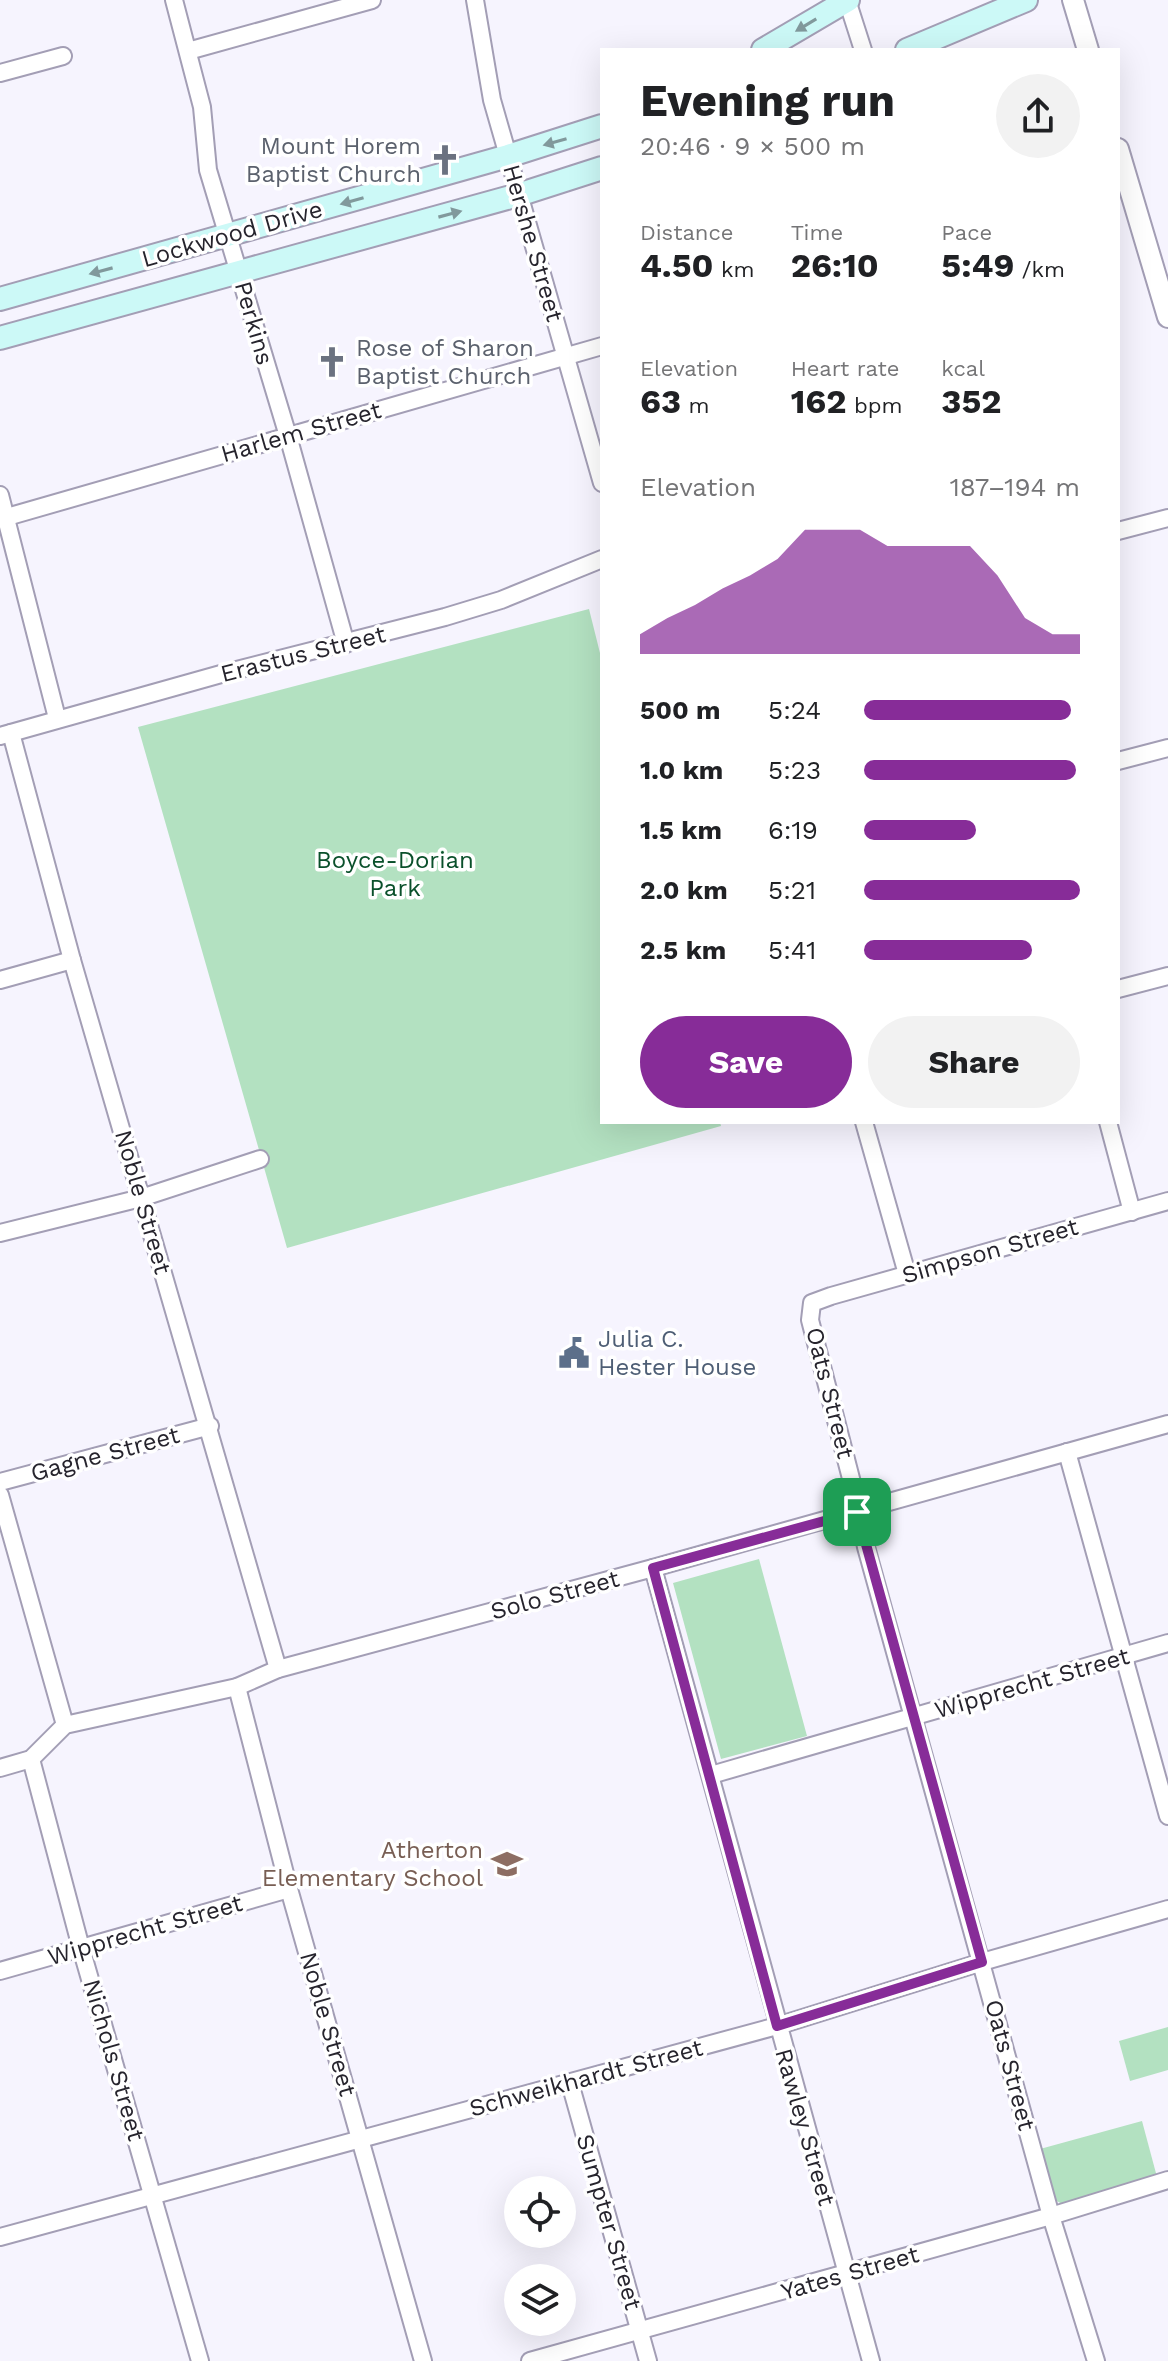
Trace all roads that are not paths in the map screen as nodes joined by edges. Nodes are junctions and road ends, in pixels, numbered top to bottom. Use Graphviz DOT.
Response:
graph roads {
  1 [pos="174,0"];
  2 [pos="372,0"];
  3 [pos="475,0"];
  4 [pos="848,0"];
  5 [pos="1026,0"];
  6 [pos="1073,0"];
  7 [pos="766,48"];
  8 [pos="862,48"];
  9 [pos="912,48"];
  10 [pos="1087,48"];
  11 [pos="188,51"];
  12 [pos="63,56"];
  13 [pos="0,73"];
  14 [pos="600,127"];
  15 [pos="508,156"];
  16 [pos="1120,156"];
  17 [pos="600,169"];
  18 [pos="518,195"];
  19 [pos="228,236"];
  20 [pos="240,272"];
  21 [pos="0,299"];
  22 [pos="1168,317"];
  23 [pos="0,338"];
  24 [pos="600,347"];
  25 [pos="566,356"];
  26 [pos="288,436"];
  27 [pos="600,476"];
  28 [pos="0,495"];
  29 [pos="3,518"];
  30 [pos="1168,518"];
  31 [pos="1120,530"];
  32 [pos="600,560"];
  33 [pos="346,644"];
  34 [pos="57,718"];
  35 [pos="6,734"];
  36 [pos="1168,748"];
  37 [pos="1120,760"];
  38 [pos="72,960"];
  39 [pos="1168,976"];
  40 [pos="0,980"];
  41 [pos="1120,988"];
  42 [pos="865,1124"];
  43 [pos="1109,1124"];
  44 [pos="260,1159"];
  45 [pos="141,1198"];
  46 [pos="1168,1201"];
  47 [pos="1132,1212"];
  48 [pos="0,1233"];
  49 [pos="907,1274"];
  50 [pos="812,1303"];
  51 [pos="1168,1424"];
  52 [pos="210,1426"];
  53 [pos="1067,1452"];
  54 [pos="0,1482"];
  55 [pos="0,1495"];
  56 [pos="857,1512"];
  57 [pos="653,1568"];
  58 [pos="1168,1643"];
  59 [pos="1122,1656"];
  60 [pos="278,1669"];
  61 [pos="237,1687"];
  62 [pos="915,1717"];
  63 [pos="65,1725"];
  64 [pos="31,1759"];
  65 [pos="0,1768"];
  66 [pos="711,1775"];
  67 [pos="1168,1816"];
  68 [pos="289,1889"];
  69 [pos="1168,1909"];
  70 [pos="81,1948"];
  71 [pos="982,1962"];
  72 [pos="0,1971"];
  73 [pos="777,2026"];
  74 [pos="570,2083"];
  75 [pos="361,2139"];
  76 [pos="1168,2180"];
  77 [pos="152,2195"];
  78 [pos="1051,2216"];
  79 [pos="0,2237"];
  80 [pos="846,2273"];
  81 [pos="640,2332"];
  82 [pos="200,2361"];
  83 [pos="423,2361"];
  84 [pos="530,2361"];
  85 [pos="648,2361"];
  86 [pos="871,2361"];
  87 [pos="1096,2361"];
  1 -- 11 [label="street, Perkins"];
  2 -- 11 [label="street"];
  3 -- 15 [label="street, Hershe Street"];
  4 -- 7 [label="main road, one-way"];
  4 -- 8 [label="street"];
  5 -- 9 [label="main road"];
  6 -- 10 [label="street"];
  11 -- 19 [label="street, Perkins"];
  12 -- 13 [label="street"];
  14 -- 15 [label="main road, Lockwood Drive, one-way"];
  15 -- 18 [label="street, Hershe Street"];
  15 -- 19 [label="main road, Lockwood Drive, one-way"];
  16 -- 22 [label="street"];
  17 -- 18 [label="main road, Lockwood Drive"];
  20 -- 18 [label="main road, Lockwood Drive, one-way"];
  18 -- 25 [label="street, Hershe Street"];
  19 -- 20 [label="street, Perkins"];
  19 -- 21 [label="main road, Lockwood Drive, one-way"];
  20 -- 23 [label="main road, Lockwood Drive"];
  20 -- 26 [label="street, Perkins"];
  24 -- 25 [label="street, Harlem Street"];
  25 -- 26 [label="street, Harlem Street"];
  25 -- 27 [label="street, Hershe Street"];
  26 -- 29 [label="street, Harlem Street"];
  26 -- 33 [label="street, Perkins"];
  28 -- 29 [label="street"];
  29 -- 34 [label="street"];
  30 -- 31 [label="street"];
  32 -- 33 [label="street, Erastus Street"];
  33 -- 34 [label="street, Erastus Street"];
  34 -- 35 [label="street, Erastus Street"];
  35 -- 38 [label="street, Noble Street"];
  36 -- 37 [label="street"];
  38 -- 40 [label="street"];
  38 -- 45 [label="street, Noble Street"];
  39 -- 41 [label="street"];
  42 -- 49 [label="street"];
  43 -- 47 [label="street"];
  44 -- 45 [label="street"];
  45 -- 48 [label="street"];
  45 -- 52 [label="street, Noble Street"];
  46 -- 47 [label="street, Simpson Street"];
  47 -- 49 [label="street, Simpson Street"];
  49 -- 50 [label="street, Simpson Street"];
  50 -- 56 [label="street, Oats Street"];
  51 -- 53 [label="street, Solo Street"];
  52 -- 54 [label="street, Gagne Street"];
  52 -- 60 [label="street, Noble Street"];
  53 -- 56 [label="street, Solo Street"];
  53 -- 59 [label="street"];
  55 -- 63 [label="street"];
  56 -- 57 [label="street, Solo Street"];
  56 -- 62 [label="street, Oats Street"];
  57 -- 60 [label="street, Solo Street"];
  57 -- 66 [label="street, Rawley Street"];
  58 -- 59 [label="street, Wipprecht Street"];
  59 -- 62 [label="street, Wipprecht Street"];
  59 -- 67 [label="street"];
  60 -- 61 [label="street, Solo Street"];
  61 -- 63 [label="street, Solo Street"];
  61 -- 68 [label="street, Noble Street"];
  62 -- 66 [label="street, Wipprecht Street"];
  62 -- 71 [label="street, Oats Street"];
  63 -- 64 [label="street"];
  64 -- 65 [label="street"];
  64 -- 70 [label="street, Nichols Street"];
  66 -- 73 [label="street, Rawley Street"];
  68 -- 70 [label="street, Wipprecht Street"];
  68 -- 75 [label="street, Noble Street"];
  69 -- 71 [label="street, Schweikhardt Street"];
  70 -- 72 [label="street, Wipprecht Street"];
  70 -- 77 [label="street, Nichols Street"];
  71 -- 73 [label="street, Schweikhardt Street"];
  71 -- 78 [label="street, Oats Street"];
  73 -- 74 [label="street, Schweikhardt Street"];
  73 -- 80 [label="street, Rawley Street"];
  74 -- 75 [label="street, Schweikhardt Street"];
  74 -- 81 [label="street, Sumpter Street"];
  75 -- 77 [label="street, Schweikhardt Street"];
  75 -- 83 [label="street, Noble Street"];
  76 -- 78 [label="street, Yates Street"];
  77 -- 79 [label="street, Schweikhardt Street"];
  77 -- 82 [label="street, Nichols Street"];
  78 -- 80 [label="street, Yates Street"];
  78 -- 87 [label="street, Oats Street"];
  80 -- 81 [label="street, Yates Street"];
  80 -- 86 [label="street, Rawley Street"];
  81 -- 84 [label="street, Yates Street"];
  81 -- 85 [label="street, Sumpter Street"];
}
